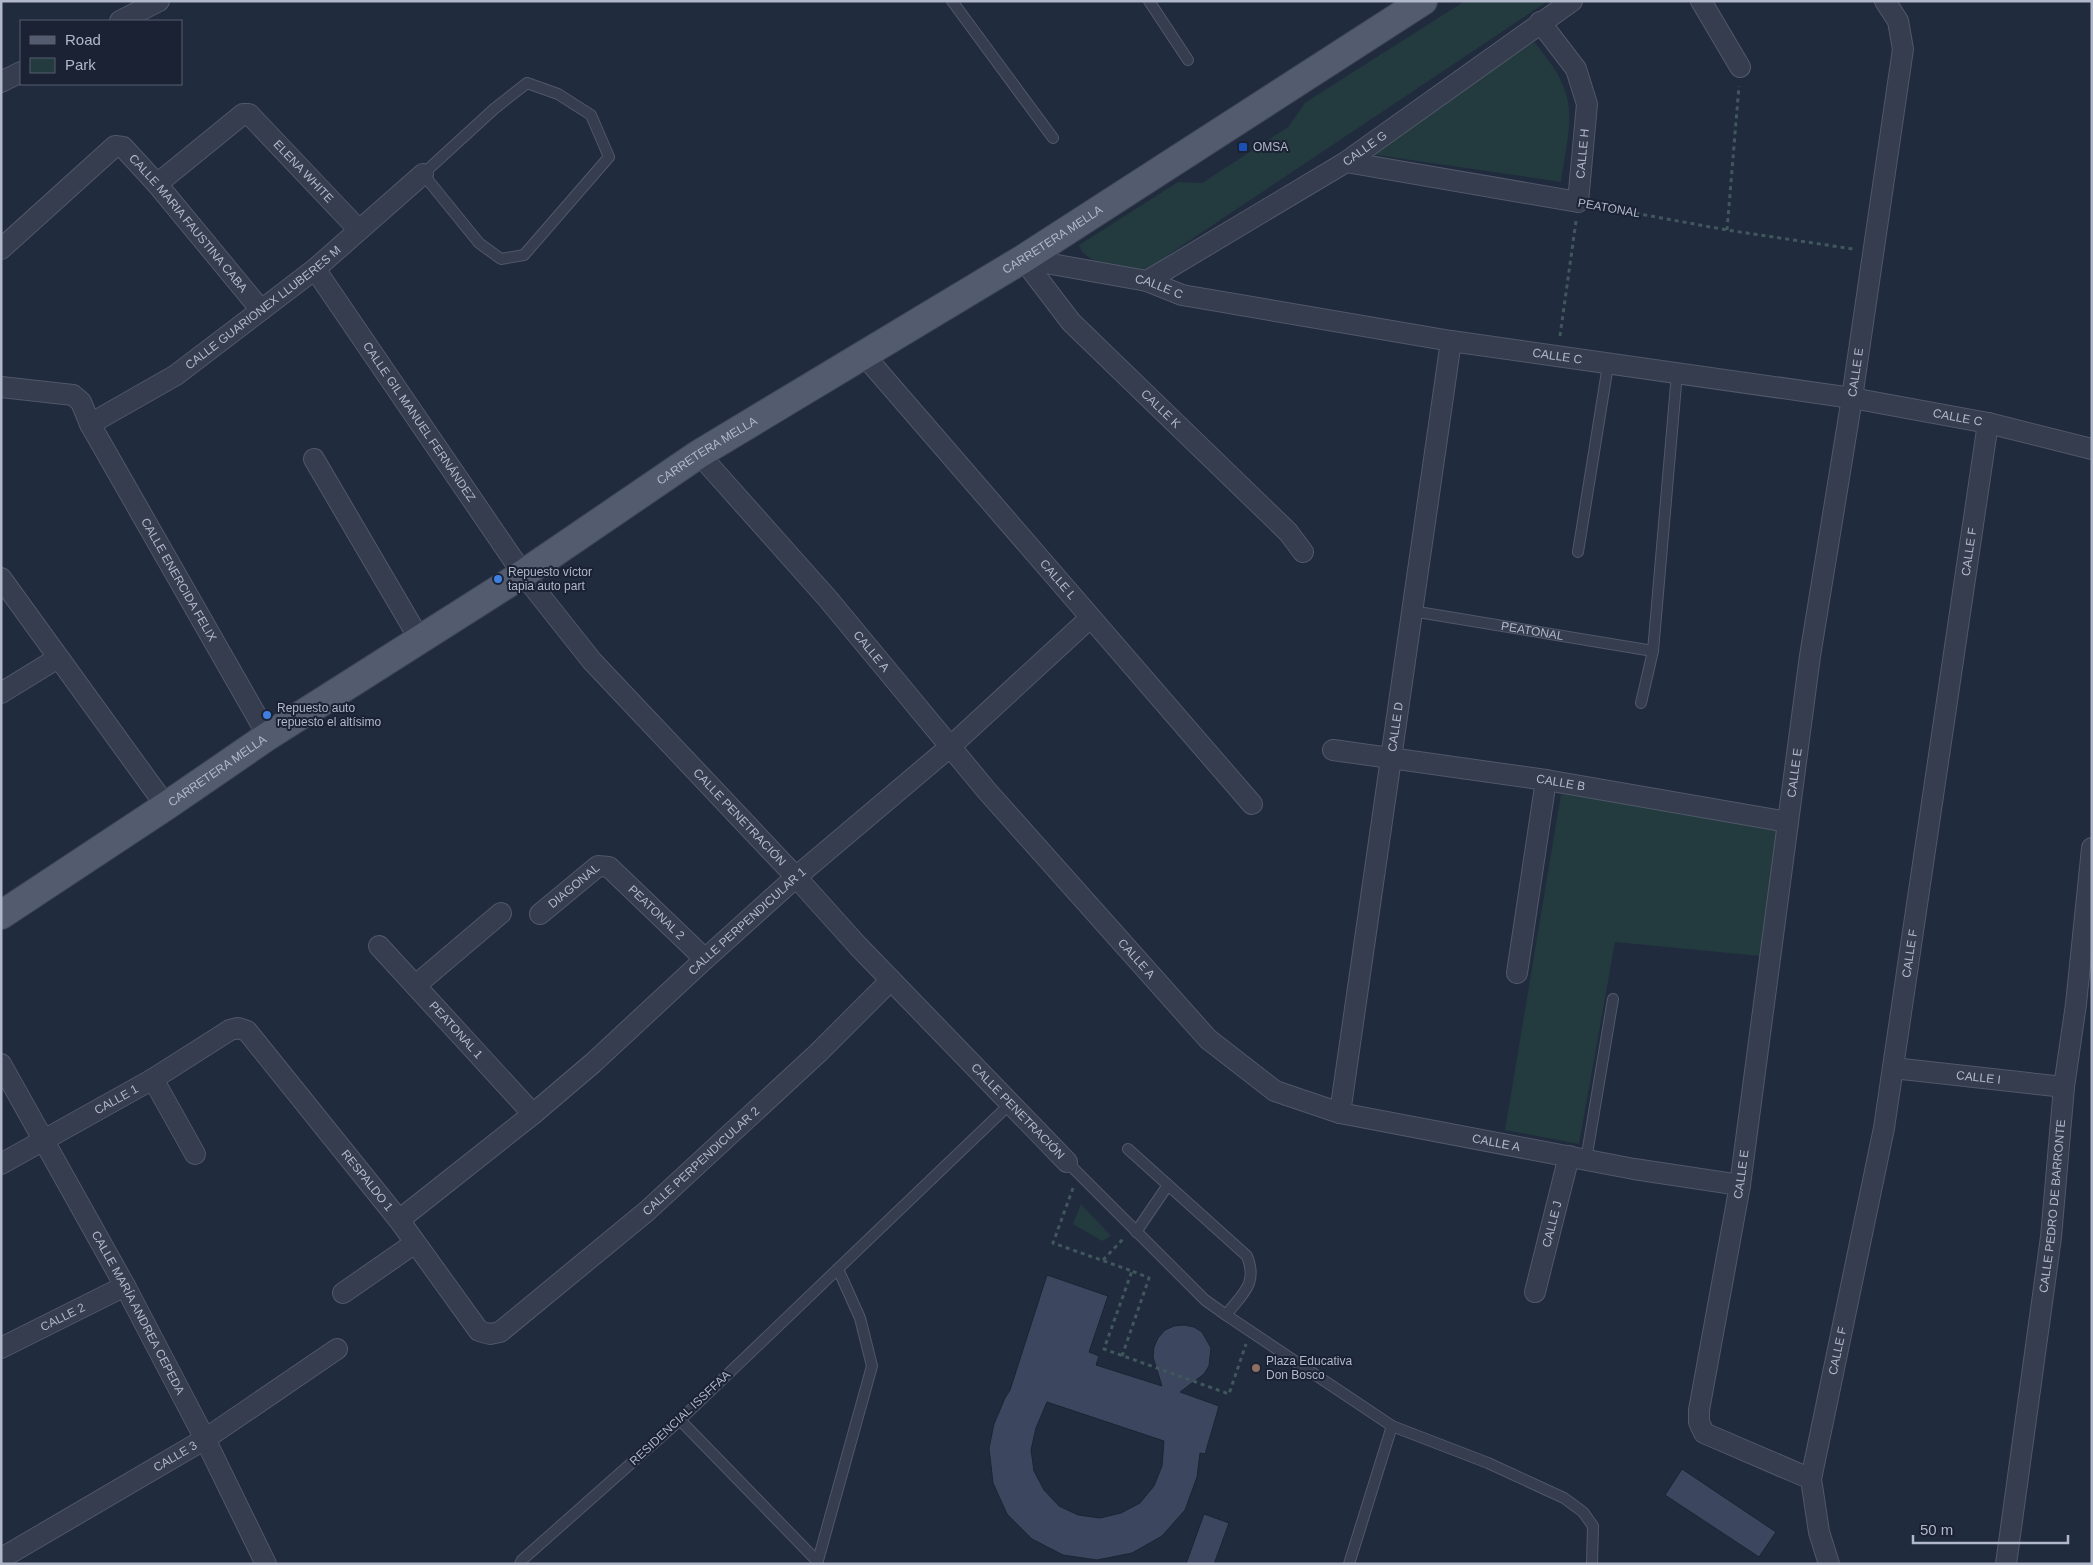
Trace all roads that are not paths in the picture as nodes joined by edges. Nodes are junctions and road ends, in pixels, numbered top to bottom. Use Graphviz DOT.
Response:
graph roads {
  1 [pos="159,1"];
  2 [pos="952,1"];
  3 [pos="1149,1"];
  4 [pos="1423,1"];
  5 [pos="1572,1"];
  6 [pos="1701,1"];
  7 [pos="1885,1"];
  8 [pos="122,20"];
  9 [pos="1540,22"];
  10 [pos="1188,60"];
  11 [pos="1740,68"];
  12 [pos="20,72"];
  13 [pos="1,82"];
  14 [pos="1053,138"];
  15 [pos="1346,162"];
  16 [pos="423,174"];
  17 [pos="157,184"];
  18 [pos="1578,202"];
  19 [pos="359,230"];
  20 [pos="1,249"];
  21 [pos="1023,259"];
  22 [pos="315,269"];
  23 [pos="1147,281"];
  24 [pos="261,310"];
  25 [pos="1451,341"];
  26 [pos="863,354"];
  27 [pos="1608,364"];
  28 [pos="1676,373"];
  29 [pos="1,387"];
  30 [pos="1852,398"];
  31 [pos="1988,423"];
  32 [pos="90,424"];
  33 [pos="2092,449"];
  34 [pos="698,454"];
  35 [pos="314,459"];
  36 [pos="1303,552"];
  37 [pos="1578,552"];
  38 [pos="523,574"];
  39 [pos="1,578"];
  40 [pos="1412,611"];
  41 [pos="1090,618"];
  42 [pos="420,640"];
  43 [pos="1653,651"];
  44 [pos="58,658"];
  45 [pos="1,693"];
  46 [pos="1641,703"];
  47 [pos="268,736"];
  48 [pos="951,746"];
  49 [pos="1333,750"];
  50 [pos="1391,757"];
  51 [pos="1546,780"];
  52 [pos="1252,804"];
  53 [pos="166,806"];
  54 [pos="1788,822"];
  55 [pos="2092,848"];
  56 [pos="609,867"];
  57 [pos="796,877"];
  58 [pos="501,913"];
  59 [pos="540,914"];
  60 [pos="1,915"];
  61 [pos="379,946"];
  62 [pos="705,959"];
  63 [pos="1517,973"];
  64 [pos="891,980"];
  65 [pos="416,985"];
  66 [pos="1613,998"];
  67 [pos="230,1030"];
  68 [pos="1,1064"];
  69 [pos="1893,1068"];
  70 [pos="153,1079"];
  71 [pos="2064,1088"];
  72 [pos="1011,1103"];
  73 [pos="1340,1113"];
  74 [pos="534,1114"];
  75 [pos="43,1140"];
  76 [pos="1128,1149"];
  77 [pos="195,1154"];
  78 [pos="1577,1158"];
  79 [pos="1,1164"];
  80 [pos="1073,1168"];
  81 [pos="1168,1185"];
  82 [pos="1740,1185"];
  83 [pos="400,1220"];
  84 [pos="1134,1230"];
  85 [pos="415,1244"];
  86 [pos="838,1269"];
  87 [pos="125,1286"];
  88 [pos="1535,1292"];
  89 [pos="343,1293"];
  90 [pos="1226,1315"];
  91 [pos="500,1332"];
  92 [pos="1,1348"];
  93 [pos="337,1349"];
  94 [pos="680,1420"];
  95 [pos="1392,1426"];
  96 [pos="206,1440"];
  97 [pos="1810,1479"];
  98 [pos="7,1554"];
  99 [pos="817,1563"];
  100 [pos="266,1564"];
  101 [pos="520,1564"];
  102 [pos="1350,1564"];
  103 [pos="1592,1564"];
  104 [pos="1829,1564"];
  105 [pos="2006,1564"];
  1 -- 8 [label="street"];
  2 -- 14 [label="lane"];
  3 -- 10 [label="lane"];
  4 -- 21 [label="main road, CARRETERA MELLA"];
  5 -- 9 [label="street, CALLE G"];
  6 -- 11 [label="street"];
  7 -- 30 [label="street, CALLE E"];
  9 -- 15 [label="street, CALLE G"];
  9 -- 18 [label="street, CALLE H"];
  12 -- 13 [label="street"];
  15 -- 18 [label="street, PEATONAL"];
  15 -- 23 [label="street, CALLE G"];
  16 -- 16 [label="lane"];
  16 -- 19 [label="street, CALLE GUARIONEX LLUBERES M"];
  17 -- 19 [label="street, ELENA WHITE"];
  17 -- 20 [label="street, CALLE MARIA FAUSTINA CABA"];
  17 -- 24 [label="street, CALLE MARIA FAUSTINA CABA"];
  19 -- 22 [label="street, CALLE GUARIONEX LLUBERES M"];
  21 -- 23 [label="street, CALLE C"];
  21 -- 26 [label="main road, CARRETERA MELLA"];
  21 -- 36 [label="street, CALLE K"];
  22 -- 24 [label="street, CALLE GUARIONEX LLUBERES M"];
  22 -- 38 [label="street, CALLE GIL MANUEL FERNÁNDEZ"];
  23 -- 25 [label="street, CALLE C"];
  24 -- 32 [label="street, CALLE GUARIONEX LLUBERES M"];
  25 -- 27 [label="street, CALLE C"];
  25 -- 40 [label="street, CALLE D"];
  26 -- 34 [label="main road, CARRETERA MELLA"];
  26 -- 41 [label="street, CALLE L"];
  27 -- 28 [label="street, CALLE C"];
  27 -- 37 [label="lane"];
  28 -- 30 [label="street, CALLE C"];
  28 -- 43 [label="lane"];
  29 -- 32 [label="street, CALLE ENERCIDA FELIX"];
  30 -- 31 [label="street, CALLE C"];
  30 -- 54 [label="street, CALLE E"];
  31 -- 33 [label="street, CALLE C"];
  31 -- 69 [label="street, CALLE F"];
  32 -- 47 [label="street, CALLE ENERCIDA FELIX"];
  34 -- 38 [label="main road, CARRETERA MELLA"];
  34 -- 48 [label="street, CALLE A"];
  35 -- 42 [label="street"];
  38 -- 42 [label="main road, CARRETERA MELLA"];
  38 -- 57 [label="street, CALLE PENETRACIÓN"];
  39 -- 44 [label="street"];
  40 -- 43 [label="lane, PEATONAL"];
  40 -- 50 [label="street, CALLE D"];
  41 -- 48 [label="street, CALLE PERPENDICULAR 1"];
  41 -- 52 [label="street, CALLE L"];
  42 -- 47 [label="main road, CARRETERA MELLA"];
  43 -- 46 [label="lane"];
  44 -- 45 [label="street"];
  44 -- 53 [label="street"];
  47 -- 53 [label="main road, CARRETERA MELLA"];
  48 -- 57 [label="street, CALLE PERPENDICULAR 1"];
  48 -- 73 [label="street, CALLE A"];
  49 -- 50 [label="street, CALLE B"];
  50 -- 51 [label="street, CALLE B"];
  50 -- 73 [label="street, CALLE D"];
  51 -- 54 [label="street, CALLE B"];
  51 -- 63 [label="street"];
  53 -- 60 [label="main road, CARRETERA MELLA"];
  54 -- 82 [label="street, CALLE E"];
  55 -- 71 [label="street, CALLE PEDRO DE BARRONTE"];
  56 -- 59 [label="street, DIAGONAL"];
  56 -- 62 [label="street, PEATONAL 2"];
  57 -- 62 [label="street, CALLE PERPENDICULAR 1"];
  57 -- 64 [label="street, CALLE PENETRACIÓN"];
  58 -- 65 [label="street"];
  61 -- 65 [label="street, PEATONAL 1"];
  62 -- 74 [label="street, CALLE PERPENDICULAR 1"];
  64 -- 72 [label="street, CALLE PENETRACIÓN"];
  64 -- 91 [label="street, CALLE PERPENDICULAR 2"];
  65 -- 74 [label="street, PEATONAL 1"];
  66 -- 78 [label="lane"];
  67 -- 70 [label="street, CALLE 1"];
  67 -- 83 [label="street, RESPALDO 1"];
  68 -- 75 [label="street, CALLE MARÍA ANDREA CEPEDA"];
  69 -- 71 [label="street, CALLE I"];
  69 -- 97 [label="street, CALLE F"];
  70 -- 75 [label="street, CALLE 1"];
  70 -- 77 [label="street"];
  71 -- 105 [label="street, CALLE PEDRO DE BARRONTE"];
  72 -- 80 [label="street, CALLE PENETRACIÓN"];
  72 -- 86 [label="lane, RESIDENCIAL ISSFFAA"];
  73 -- 78 [label="street, CALLE A"];
  74 -- 83 [label="street, CALLE PERPENDICULAR 1"];
  75 -- 79 [label="street, CALLE 1"];
  75 -- 87 [label="street, CALLE MARÍA ANDREA CEPEDA"];
  76 -- 81 [label="lane"];
  78 -- 82 [label="street, CALLE A"];
  78 -- 88 [label="street, CALLE J"];
  80 -- 84 [label="lane"];
  81 -- 84 [label="lane"];
  81 -- 90 [label="lane"];
  82 -- 97 [label="street, CALLE E"];
  83 -- 85 [label="street, RESPALDO 1"];
  84 -- 90 [label="lane"];
  85 -- 89 [label="street"];
  85 -- 91 [label="street, RESPALDO 1"];
  86 -- 94 [label="lane, RESIDENCIAL ISSFFAA"];
  86 -- 99 [label="lane"];
  87 -- 92 [label="street, CALLE 2"];
  87 -- 96 [label="street, CALLE MARÍA ANDREA CEPEDA"];
  90 -- 95 [label="lane"];
  93 -- 96 [label="street, CALLE 3"];
  94 -- 99 [label="lane"];
  94 -- 101 [label="lane, RESIDENCIAL ISSFFAA"];
  95 -- 102 [label="lane"];
  95 -- 103 [label="lane"];
  96 -- 98 [label="street, CALLE 3"];
  96 -- 100 [label="street, CALLE MARÍA ANDREA CEPEDA"];
  97 -- 104 [label="street"];
}
